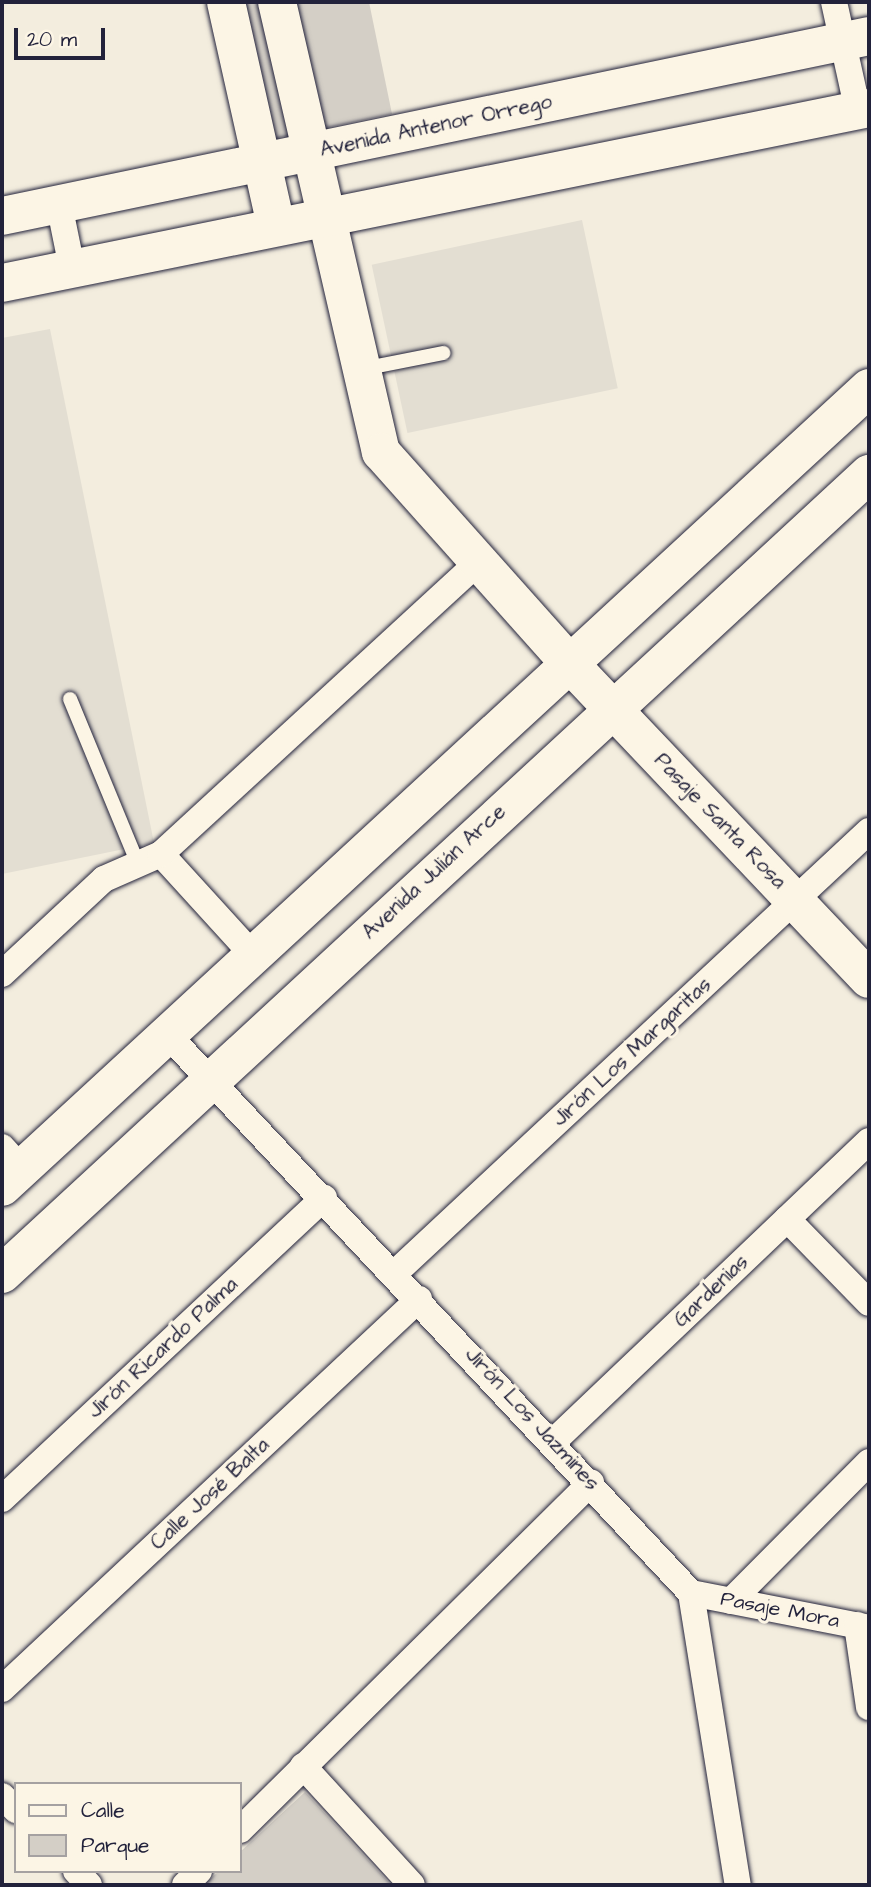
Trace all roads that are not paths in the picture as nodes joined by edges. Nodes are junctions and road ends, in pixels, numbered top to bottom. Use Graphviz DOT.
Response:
graph roads {
  1 [pos="226,2"];
  2 [pos="277,2"];
  3 [pos="834,2"];
  4 [pos="856,38"];
  5 [pos="863,109"];
  6 [pos="308,153"];
  7 [pos="261,162"];
  8 [pos="59,204"];
  9 [pos="2,216"];
  10 [pos="323,216"];
  11 [pos="276,226"];
  12 [pos="72,268"];
  13 [pos="2,283"];
  14 [pos="443,353"];
  15 [pos="361,369"];
  16 [pos="869,388"];
  17 [pos="869,474"];
  18 [pos="480,562"];
  19 [pos="570,664"];
  20 [pos="70,699"];
  21 [pos="612,708"];
  22 [pos="869,831"];
  23 [pos="150,859"];
  24 [pos="795,901"];
  25 [pos="252,954"];
  26 [pos="2,974"];
  27 [pos="869,979"];
  28 [pos="166,1033"];
  29 [pos="211,1077"];
  30 [pos="869,1141"];
  31 [pos="8,1168"];
  32 [pos="324,1198"];
  33 [pos="787,1219"];
  34 [pos="395,1272"];
  35 [pos="2,1274"];
  36 [pos="419,1299"];
  37 [pos="869,1303"];
  38 [pos="554,1441"];
  39 [pos="869,1462"];
  40 [pos="591,1483"];
  41 [pos="2,1499"];
  42 [pos="691,1593"];
  43 [pos="731,1601"];
  44 [pos="863,1626"];
  45 [pos="2,1689"];
  46 [pos="869,1707"];
  47 [pos="303,1766"];
  48 [pos="242,1828"];
  49 [pos="412,1885"];
  50 [pos="738,1885"];
  1 -- 7 [label="street"];
  2 -- 6 [label="street, Pasaje Santa Rosa"];
  3 -- 4 [label="street"];
  4 -- 5 [label="street"];
  4 -- 6 [label="street, Avenida Antenor Orrego"];
  5 -- 10 [label="street"];
  6 -- 7 [label="street, Avenida Antenor Orrego"];
  6 -- 10 [label="street, Pasaje Santa Rosa"];
  7 -- 8 [label="street, Avenida Antenor Orrego"];
  7 -- 11 [label="street"];
  8 -- 9 [label="street, Avenida Antenor Orrego"];
  8 -- 12 [label="street"];
  10 -- 11 [label="street"];
  10 -- 15 [label="street, Pasaje Santa Rosa"];
  11 -- 12 [label="street"];
  12 -- 13 [label="street"];
  14 -- 15 [label="lane"];
  15 -- 18 [label="street, Pasaje Santa Rosa"];
  16 -- 19 [label="street"];
  17 -- 21 [label="street, Avenida Julián Arce"];
  18 -- 19 [label="street, Pasaje Santa Rosa"];
  18 -- 23 [label="street"];
  19 -- 21 [label="street, Pasaje Santa Rosa"];
  19 -- 25 [label="street"];
  20 -- 23 [label="lane"];
  21 -- 24 [label="street, Pasaje Santa Rosa"];
  21 -- 29 [label="street, Avenida Julián Arce"];
  22 -- 24 [label="street, Jirón Los Margaritas"];
  23 -- 25 [label="street"];
  23 -- 26 [label="street"];
  24 -- 27 [label="street, Pasaje Santa Rosa"];
  24 -- 34 [label="street, Jirón Los Margaritas"];
  25 -- 28 [label="street"];
  28 -- 29 [label="street, Jirón Los Jazmines"];
  28 -- 31 [label="street"];
  29 -- 32 [label="street, Jirón Los Jazmines"];
  29 -- 35 [label="street, Avenida Julián Arce"];
  30 -- 33 [label="street, Gardenias"];
  32 -- 34 [label="street, Jirón Los Jazmines"];
  32 -- 41 [label="street, Jirón Ricardo Palma"];
  33 -- 37 [label="street"];
  33 -- 38 [label="street, Gardenias"];
  34 -- 36 [label="street, Jirón Los Jazmines"];
  36 -- 38 [label="street, Jirón Los Jazmines"];
  36 -- 45 [label="street, Calle José Balta"];
  38 -- 40 [label="street, Jirón Los Jazmines"];
  39 -- 43 [label="street"];
  40 -- 42 [label="street, Jirón Los Jazmines"];
  40 -- 47 [label="street"];
  42 -- 43 [label="street, Pasaje Mora"];
  42 -- 50 [label="street"];
  43 -- 44 [label="street, Pasaje Mora"];
  44 -- 46 [label="street"];
  47 -- 48 [label="street"];
  47 -- 49 [label="street"];
}
